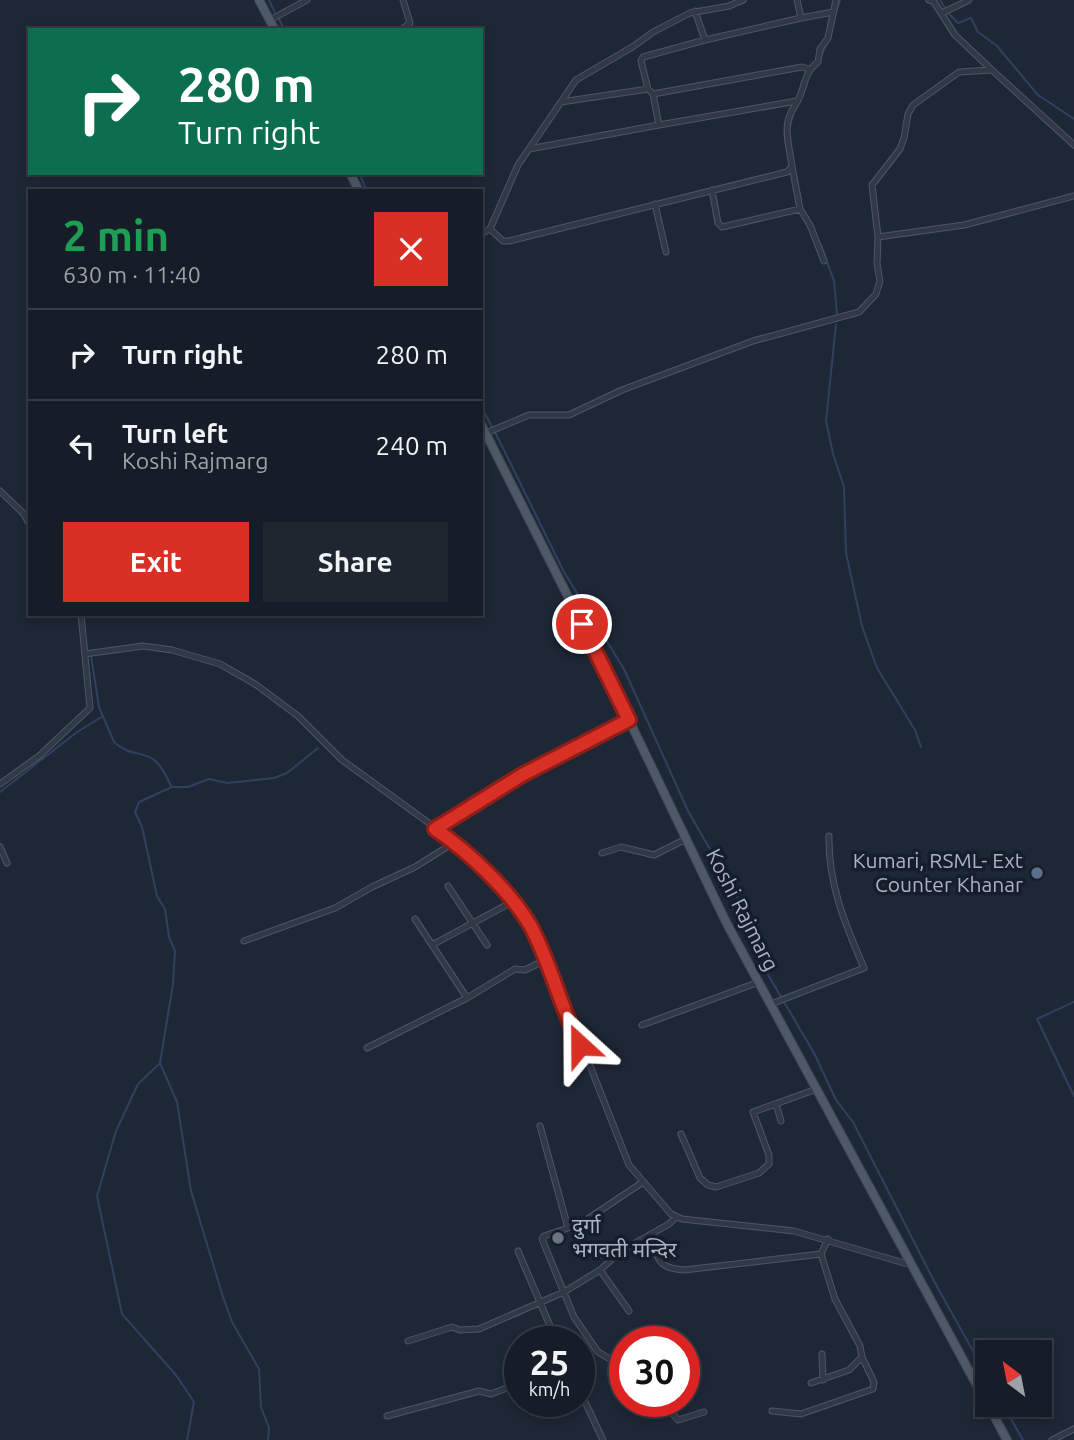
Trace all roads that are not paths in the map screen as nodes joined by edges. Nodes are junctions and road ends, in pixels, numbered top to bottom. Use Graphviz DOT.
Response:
graph roads {
  1 [pos="259,0"];
  2 [pos="307,0"];
  3 [pos="403,0"];
  4 [pos="743,0"];
  5 [pos="797,0"];
  6 [pos="836,0"];
  7 [pos="929,0"];
  8 [pos="969,0"];
  9 [pos="695,12"];
  10 [pos="833,12"];
  11 [pos="945,12"];
  12 [pos="802,18"];
  13 [pos="270,20"];
  14 [pos="274,28"];
  15 [pos="404,28"];
  16 [pos="705,40"];
  17 [pos="809,69"];
  18 [pos="992,70"];
  19 [pos="650,91"];
  20 [pos="797,101"];
  21 [pos="561,102"];
  22 [pos="659,125"];
  23 [pos="1074,145"];
  24 [pos="529,149"];
  25 [pos="792,166"];
  26 [pos="712,190"];
  27 [pos="1074,195"];
  28 [pos="655,204"];
  29 [pos="800,209"];
  30 [pos="490,229"];
  31 [pos="483,233"];
  32 [pos="878,237"];
  33 [pos="666,252"];
  34 [pos="824,261"];
  35 [pos="483,426"];
  36 [pos="488,432"];
  37 [pos="0,491"];
  38 [pos="28,522"];
  39 [pos="81,616"];
  40 [pos="85,654"];
  41 [pos="629,720"];
  42 [pos="0,785"];
  43 [pos="435,829"];
  44 [pos="829,836"];
  45 [pos="685,839"];
  46 [pos="455,842"];
  47 [pos="0,847"];
  48 [pos="602,853"];
  49 [pos="7,863"];
  50 [pos="448,886"];
  51 [pos="512,902"];
  52 [pos="415,919"];
  53 [pos="471,923"];
  54 [pos="244,941"];
  55 [pos="432,945"];
  56 [pos="487,945"];
  57 [pos="545,960"];
  58 [pos="759,982"];
  59 [pos="467,998"];
  60 [pos="771,1004"];
  61 [pos="642,1025"];
  62 [pos="367,1048"];
  63 [pos="817,1089"];
  64 [pos="776,1104"];
  65 [pos="781,1121"];
  66 [pos="540,1126"];
  67 [pos="681,1134"];
  68 [pos="643,1182"];
  69 [pos="676,1217"];
  70 [pos="568,1228"];
  71 [pos="650,1235"];
  72 [pos="828,1239"];
  73 [pos="518,1251"];
  74 [pos="821,1254"];
  75 [pos="911,1265"];
  76 [pos="600,1270"];
  77 [pos="564,1292"];
  78 [pos="541,1302"];
  79 [pos="629,1311"];
  80 [pos="551,1326"];
  81 [pos="408,1341"];
  82 [pos="822,1354"];
  83 [pos="862,1357"];
  84 [pos="609,1359"];
  85 [pos="823,1380"];
  86 [pos="975,1382"];
  87 [pos="811,1383"];
  88 [pos="504,1389"];
  89 [pos="772,1410"];
  90 [pos="704,1412"];
  91 [pos="700,1413"];
  92 [pos="387,1416"];
  93 [pos="592,1417"];
  94 [pos="995,1418"];
  95 [pos="1074,1429"];
  96 [pos="603,1440"];
  97 [pos="1007,1440"];
  98 [pos="1052,1440"];
  1 -- 13 [label="main road"];
  2 -- 13 [label="street"];
  3 -- 15 [label="street"];
  4 -- 9 [label="street"];
  5 -- 12 [label="street"];
  6 -- 10 [label="street"];
  7 -- 11 [label="street"];
  8 -- 11 [label="street"];
  9 -- 16 [label="street"];
  9 -- 21 [label="street"];
  10 -- 12 [label="street"];
  10 -- 17 [label="street"];
  11 -- 18 [label="street"];
  12 -- 16 [label="street"];
  13 -- 14 [label="main road"];
  16 -- 19 [label="street"];
  17 -- 19 [label="street"];
  17 -- 20 [label="street"];
  18 -- 23 [label="street"];
  18 -- 32 [label="street"];
  19 -- 21 [label="street"];
  19 -- 22 [label="street"];
  20 -- 22 [label="street"];
  20 -- 25 [label="street"];
  21 -- 24 [label="street"];
  22 -- 24 [label="street"];
  24 -- 30 [label="street"];
  25 -- 26 [label="street"];
  25 -- 29 [label="street"];
  26 -- 28 [label="street"];
  26 -- 29 [label="street"];
  27 -- 32 [label="street"];
  28 -- 30 [label="street"];
  28 -- 33 [label="street"];
  29 -- 34 [label="street"];
  30 -- 31 [label="street"];
  32 -- 36 [label="street"];
  35 -- 36 [label="main road, Koshi Rajmarg"];
  36 -- 41 [label="main road, Koshi Rajmarg"];
  37 -- 38 [label="street"];
  39 -- 40 [label="street"];
  40 -- 42 [label="street"];
  40 -- 43 [label="street"];
  41 -- 43 [label="street"];
  41 -- 45 [label="main road, Koshi Rajmarg"];
  43 -- 46 [label="street"];
  44 -- 60 [label="street"];
  45 -- 48 [label="street"];
  45 -- 58 [label="main road, Koshi Rajmarg"];
  46 -- 51 [label="street"];
  46 -- 54 [label="street"];
  47 -- 49 [label="street"];
  50 -- 53 [label="street"];
  51 -- 53 [label="street"];
  51 -- 57 [label="street"];
  52 -- 55 [label="street"];
  53 -- 55 [label="street"];
  53 -- 56 [label="street"];
  55 -- 59 [label="street"];
  57 -- 59 [label="street"];
  57 -- 68 [label="street"];
  58 -- 60 [label="main road, Koshi Rajmarg"];
  58 -- 61 [label="street"];
  59 -- 62 [label="street"];
  60 -- 63 [label="main road, Koshi Rajmarg"];
  63 -- 64 [label="street"];
  63 -- 75 [label="main road, Koshi Rajmarg"];
  64 -- 65 [label="street"];
  64 -- 67 [label="street"];
  66 -- 70 [label="street"];
  68 -- 69 [label="street"];
  68 -- 70 [label="street"];
  69 -- 71 [label="street"];
  69 -- 72 [label="street"];
  70 -- 77 [label="street"];
  71 -- 74 [label="street"];
  71 -- 76 [label="street"];
  72 -- 74 [label="street"];
  72 -- 75 [label="street"];
  73 -- 78 [label="street"];
  74 -- 83 [label="street"];
  75 -- 86 [label="main road, Koshi Rajmarg"];
  76 -- 77 [label="street"];
  76 -- 79 [label="street"];
  77 -- 78 [label="street"];
  77 -- 84 [label="street"];
  78 -- 80 [label="street"];
  78 -- 81 [label="street"];
  82 -- 85 [label="street"];
  83 -- 85 [label="street"];
  83 -- 89 [label="street"];
  85 -- 87 [label="street"];
  88 -- 92 [label="street"];
  90 -- 91 [label="street"];
  93 -- 96 [label="street"];
  94 -- 97 [label="main road, Koshi Rajmarg"];
  95 -- 98 [label="street"];
}
